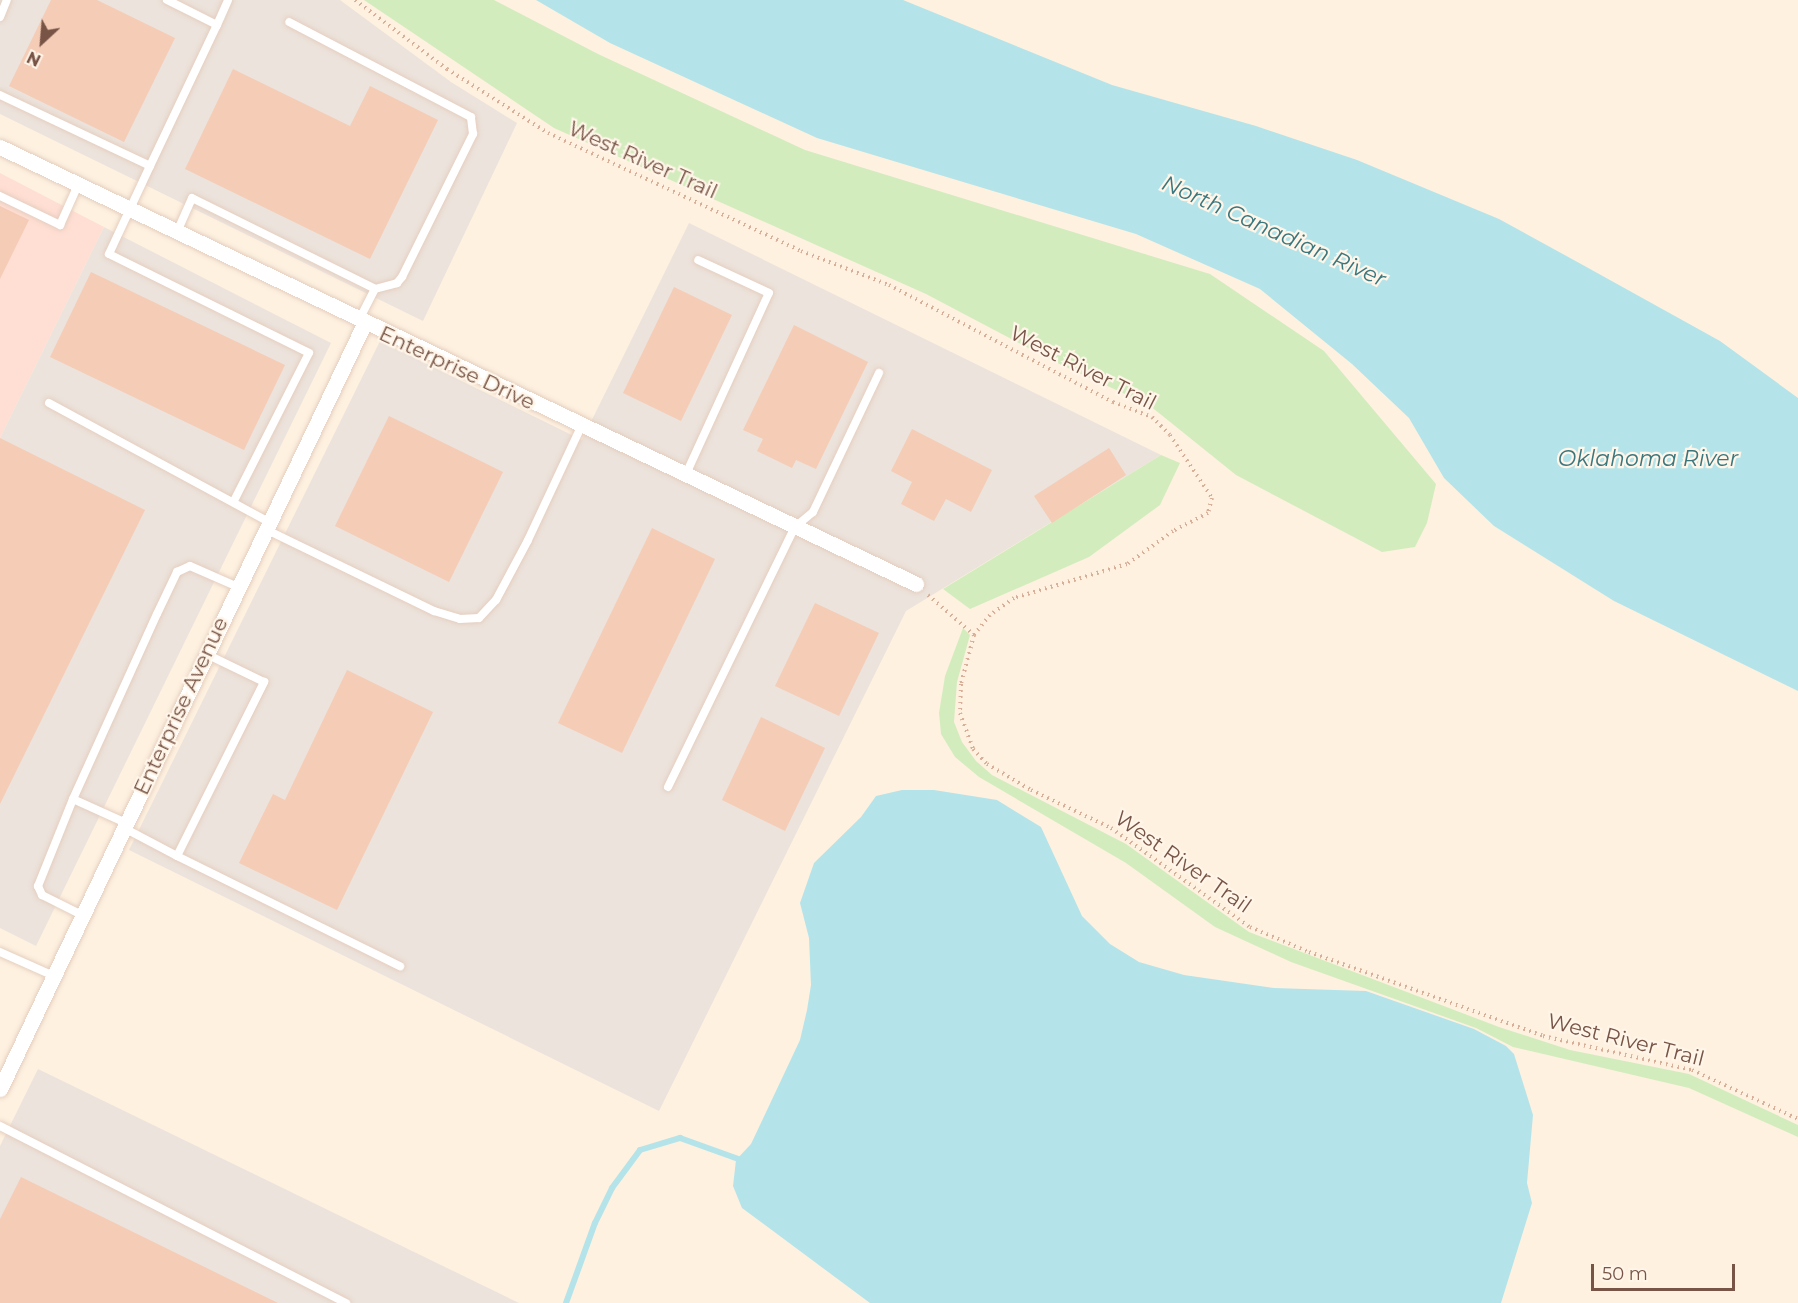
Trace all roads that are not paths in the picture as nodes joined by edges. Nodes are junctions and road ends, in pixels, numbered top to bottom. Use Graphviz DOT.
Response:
graph roads {
  1 [pos="7,0"];
  2 [pos="167,0"];
  3 [pos="228,0"];
  4 [pos="0,17"];
  5 [pos="289,22"];
  6 [pos="217,25"];
  7 [pos="0,95"];
  8 [pos="0,147"];
  9 [pos="150,166"];
  10 [pos="78,185"];
  11 [pos="0,196"];
  12 [pos="129,210"];
  13 [pos="177,233"];
  14 [pos="698,260"];
  15 [pos="375,289"];
  16 [pos="361,323"];
  17 [pos="879,373"];
  18 [pos="49,403"];
  19 [pos="581,427"];
  20 [pos="685,476"];
  21 [pos="234,501"];
  22 [pos="267,526"];
  23 [pos="795,527"];
  24 [pos="916,584"];
  25 [pos="238,587"];
  26 [pos="206,654"];
  27 [pos="668,788"];
  28 [pos="73,799"];
  29 [pos="125,826"];
  30 [pos="177,856"];
  31 [pos="82,915"];
  32 [pos="0,952"];
  33 [pos="400,966"];
  34 [pos="54,976"];
  35 [pos="0,1089"];
  36 [pos="0,1126"];
  37 [pos="346,1303"];
  1 -- 4 [label="lane"];
  2 -- 6 [label="lane"];
  3 -- 6 [label="lane"];
  5 -- 15 [label="lane"];
  6 -- 9 [label="lane"];
  7 -- 9 [label="lane"];
  8 -- 10 [label="street, Enterprise Drive"];
  9 -- 12 [label="lane"];
  10 -- 11 [label="lane"];
  10 -- 12 [label="street, Enterprise Drive"];
  12 -- 13 [label="street, Enterprise Drive"];
  12 -- 21 [label="lane"];
  13 -- 15 [label="lane"];
  13 -- 16 [label="street, Enterprise Drive"];
  14 -- 20 [label="lane"];
  15 -- 16 [label="lane"];
  16 -- 19 [label="street, Enterprise Drive"];
  16 -- 22 [label="street, Enterprise Avenue"];
  17 -- 23 [label="lane"];
  18 -- 21 [label="lane"];
  19 -- 20 [label="street, Enterprise Drive"];
  19 -- 22 [label="lane"];
  20 -- 23 [label="street, Enterprise Drive"];
  21 -- 22 [label="lane"];
  22 -- 25 [label="street, Enterprise Avenue"];
  23 -- 24 [label="street, Enterprise Drive"];
  23 -- 27 [label="lane"];
  25 -- 26 [label="street, Enterprise Avenue"];
  25 -- 28 [label="lane"];
  26 -- 29 [label="street, Enterprise Avenue"];
  26 -- 30 [label="lane"];
  28 -- 29 [label="lane"];
  28 -- 31 [label="lane"];
  29 -- 30 [label="lane"];
  29 -- 31 [label="street, Enterprise Avenue"];
  30 -- 33 [label="lane"];
  31 -- 34 [label="street, Enterprise Avenue"];
  32 -- 34 [label="lane"];
  34 -- 35 [label="street, Enterprise Avenue"];
  36 -- 37 [label="lane"];
}
